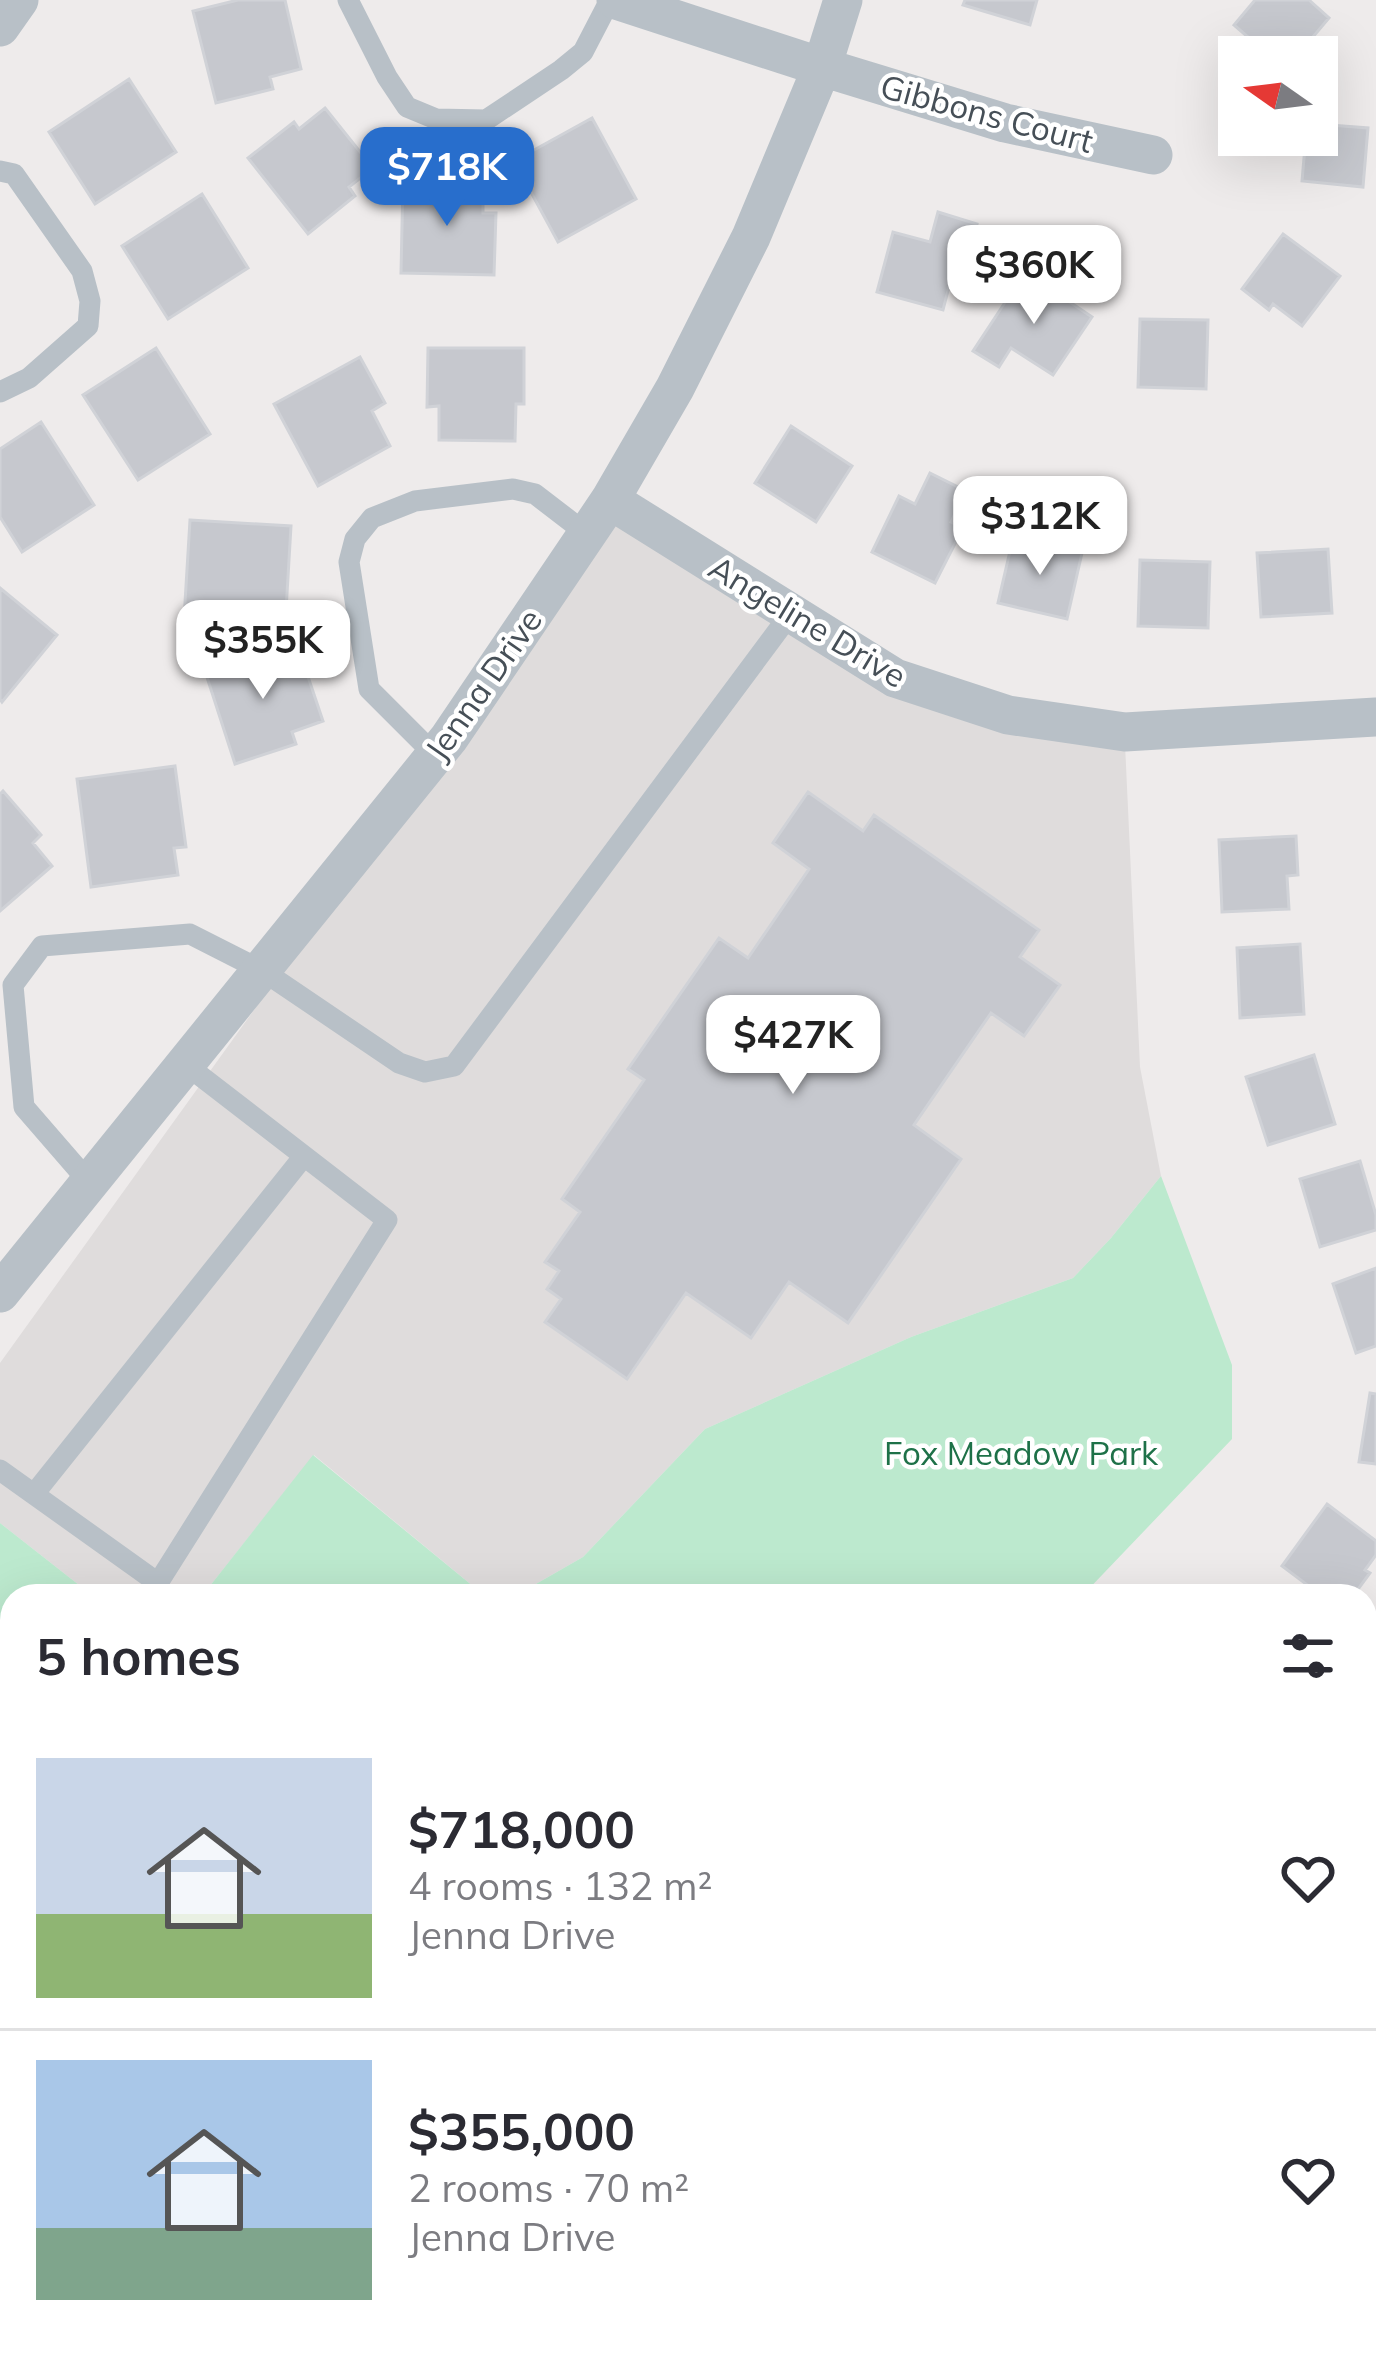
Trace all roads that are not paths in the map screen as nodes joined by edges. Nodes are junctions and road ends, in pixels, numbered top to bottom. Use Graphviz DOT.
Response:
graph roads {
  1 [pos="19,0"];
  2 [pos="348,0"];
  3 [pos="613,0"];
  4 [pos="843,0"];
  5 [pos="0,26"];
  6 [pos="822,68"];
  7 [pos="1153,155"];
  8 [pos="0,171"];
  9 [pos="0,392"];
  10 [pos="610,500"];
  11 [pos="587,534"];
  12 [pos="791,613"];
  13 [pos="1376,717"];
  14 [pos="435,754"];
  15 [pos="262,971"];
  16 [pos="185,1064"];
  17 [pos="304,1156"];
  18 [pos="89,1182"];
  19 [pos="0,1293"];
  20 [pos="0,1470"];
  21 [pos="34,1495"];
  22 [pos="157,1584"];
  23 [pos="169,1584"];
  1 -- 5 [label="street"];
  2 -- 3 [label="lane"];
  3 -- 6 [label="street, Gibbons Court"];
  4 -- 6 [label="street, Jenna Drive"];
  6 -- 7 [label="street, Gibbons Court"];
  6 -- 10 [label="street, Jenna Drive"];
  8 -- 9 [label="lane"];
  10 -- 11 [label="street, Jenna Drive"];
  10 -- 12 [label="street, Angeline Drive"];
  11 -- 14 [label="street, Jenna Drive"];
  11 -- 14 [label="lane"];
  12 -- 13 [label="street, Angeline Drive"];
  12 -- 15 [label="lane"];
  14 -- 15 [label="street, Jenna Drive"];
  15 -- 16 [label="street, Jenna Drive"];
  15 -- 18 [label="lane"];
  16 -- 17 [label="lane"];
  16 -- 18 [label="street, Jenna Drive"];
  17 -- 21 [label="lane"];
  17 -- 23 [label="lane"];
  18 -- 19 [label="street, Jenna Drive"];
  20 -- 21 [label="lane"];
  21 -- 22 [label="lane"];
}
